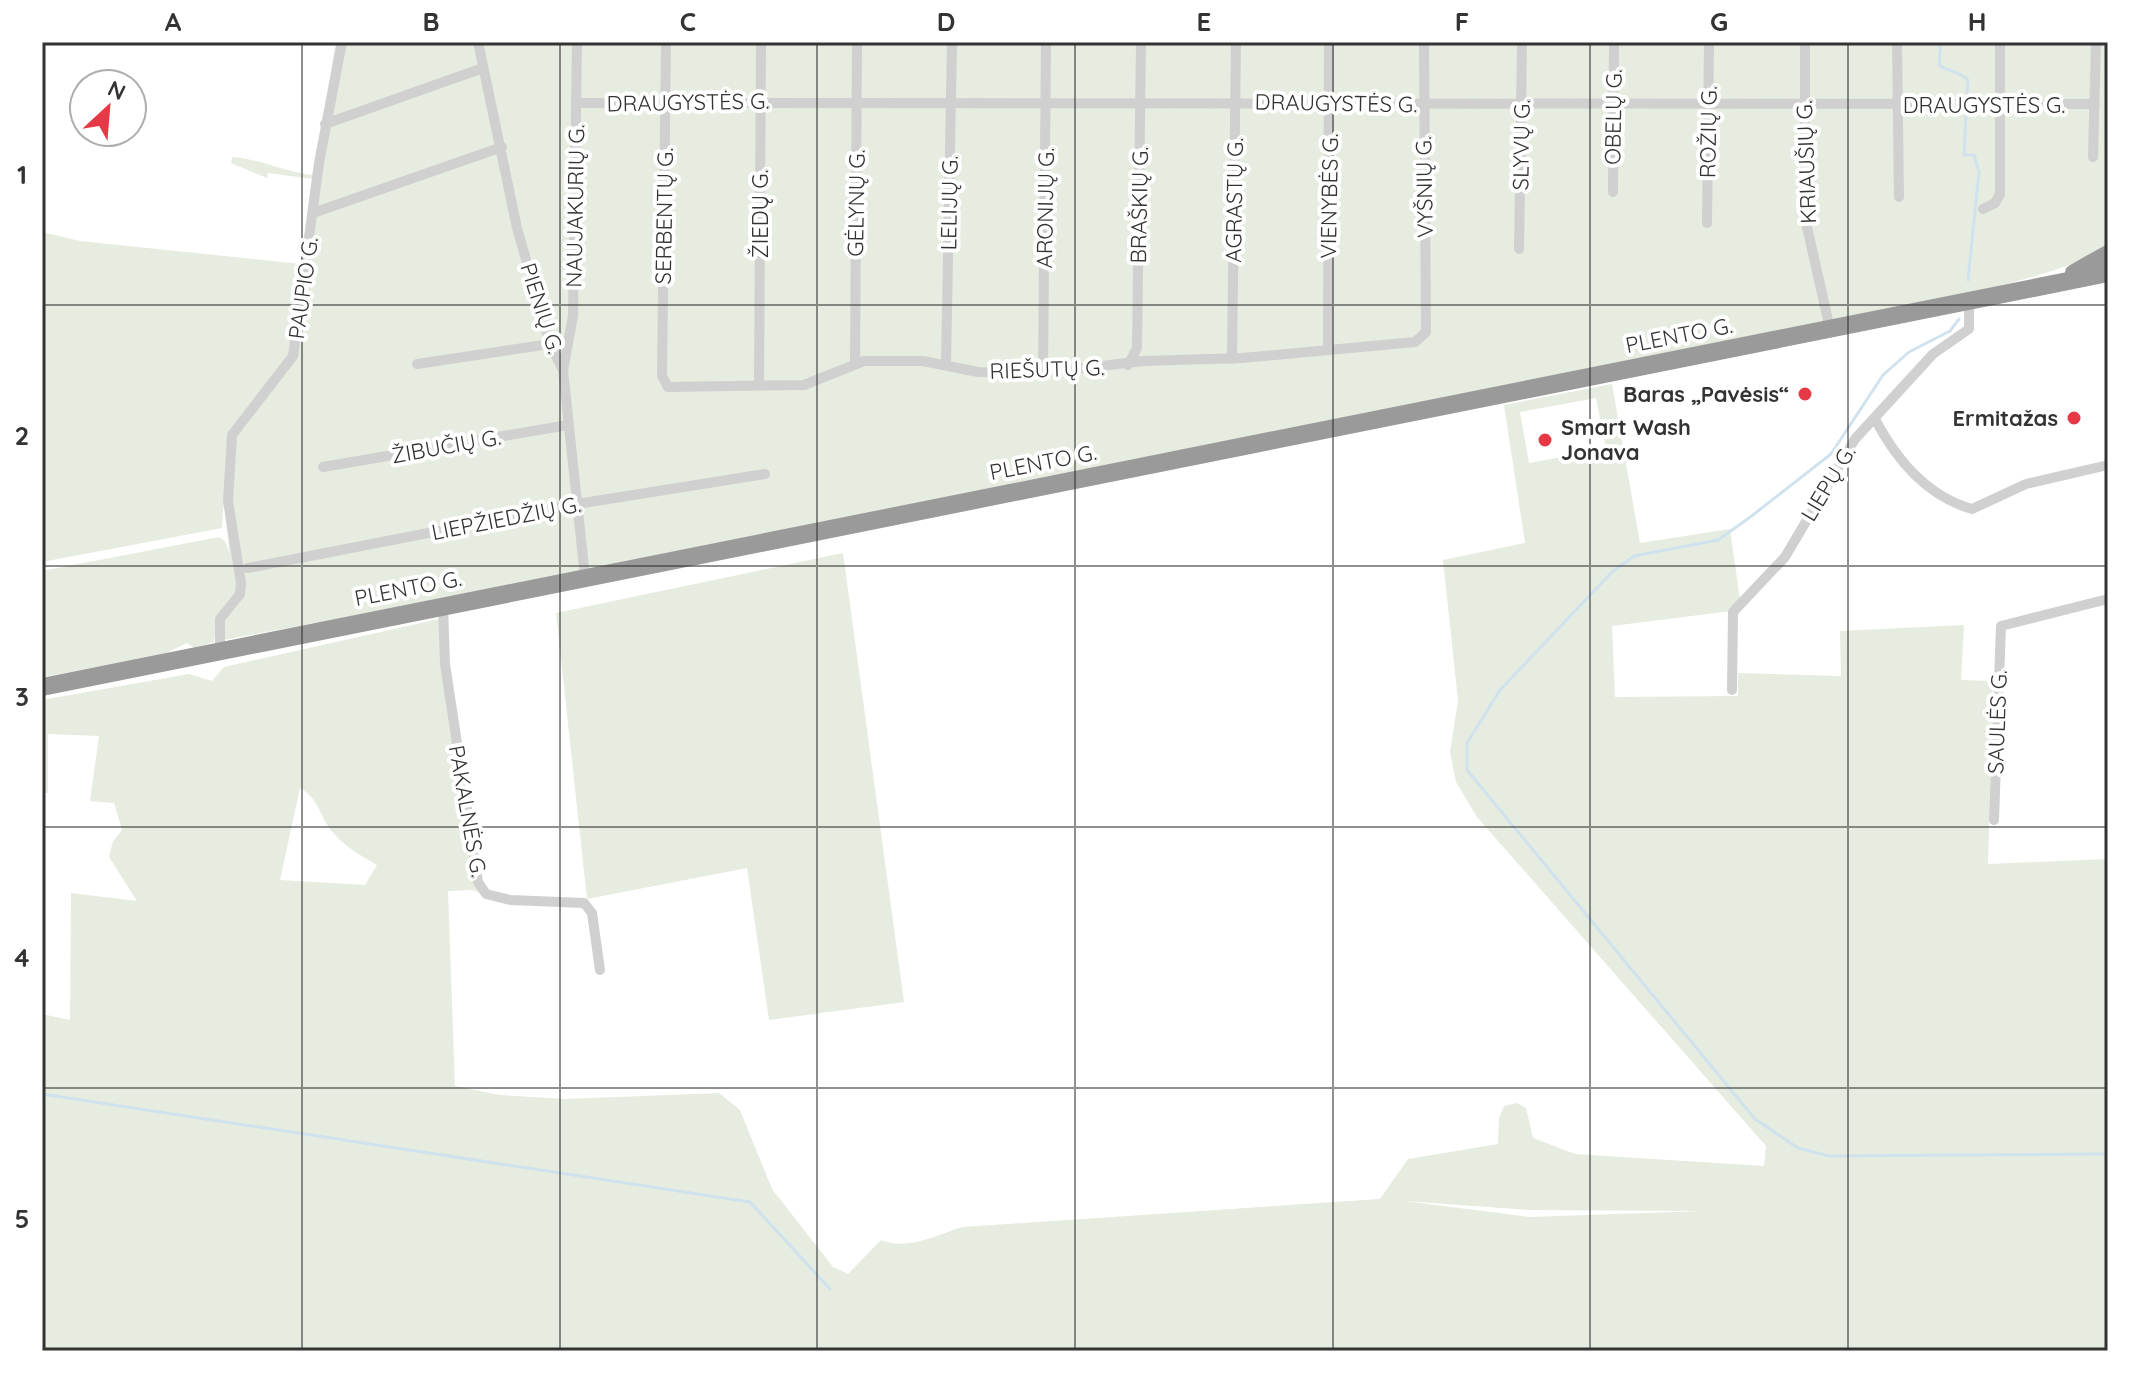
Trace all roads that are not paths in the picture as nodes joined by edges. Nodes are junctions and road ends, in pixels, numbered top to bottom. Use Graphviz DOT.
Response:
graph roads {
  1 [pos="342,42"];
  2 [pos="478,42"];
  3 [pos="577,42"];
  4 [pos="666,42"];
  5 [pos="761,42"];
  6 [pos="857,42"];
  7 [pos="952,42"];
  8 [pos="1046,42"];
  9 [pos="1141,42"];
  10 [pos="1236,42"];
  11 [pos="1329,42"];
  12 [pos="1424,42"];
  13 [pos="1522,42"];
  14 [pos="1614,42"];
  15 [pos="1709,42"];
  16 [pos="1805,42"];
  17 [pos="1897,42"];
  18 [pos="2000,42"];
  19 [pos="2096,42"];
  20 [pos="483,68"];
  21 [pos="665,100"];
  22 [pos="761,101"];
  23 [pos="857,101"];
  24 [pos="951,101"];
  25 [pos="1046,101"];
  26 [pos="1141,102"];
  27 [pos="1235,102"];
  28 [pos="1330,102"];
  29 [pos="1521,102"];
  30 [pos="576,103"];
  31 [pos="1613,103"];
  32 [pos="1709,103"];
  33 [pos="1804,103"];
  34 [pos="1423,104"];
  35 [pos="2095,104"];
  36 [pos="1896,105"];
  37 [pos="1999,105"];
  38 [pos="325,124"];
  39 [pos="502,147"];
  40 [pos="2093,157"];
  41 [pos="1613,192"];
  42 [pos="1899,197"];
  43 [pos="1983,209"];
  44 [pos="313,213"];
  45 [pos="1707,223"];
  46 [pos="1519,249"];
  47 [pos="2108,254"];
  48 [pos="2103,272"];
  49 [pos="2054,283"];
  50 [pos="1969,301"];
  51 [pos="1830,329"];
  52 [pos="1426,332"];
  53 [pos="550,344"];
  54 [pos="1328,349"];
  55 [pos="1232,359"];
  56 [pos="417,364"];
  57 [pos="855,364"];
  58 [pos="946,365"];
  59 [pos="1128,365"];
  60 [pos="563,370"];
  61 [pos="1043,373"];
  62 [pos="759,385"];
  63 [pos="668,387"];
  64 [pos="1875,419"];
  65 [pos="568,425"];
  66 [pos="2108,465"];
  67 [pos="323,467"];
  68 [pos="765,474"];
  69 [pos="577,504"];
  70 [pos="248,568"];
  71 [pos="585,577"];
  72 [pos="2108,599"];
  73 [pos="443,605"];
  74 [pos="220,651"];
  75 [pos="42,687"];
  76 [pos="1732,690"];
  77 [pos="1994,820"];
  78 [pos="600,970"];
  1 -- 38 [label="street, PAUPIO G."];
  2 -- 20 [label="street, PIENIŲ G."];
  3 -- 30 [label="street, NAUJAKURIŲ G."];
  4 -- 21 [label="street, SERBENTŲ G."];
  5 -- 22 [label="street, ŽIEDŲ G."];
  6 -- 23 [label="street, GĖLYNŲ G."];
  7 -- 24 [label="street, LELIJŲ G."];
  8 -- 25 [label="street, ARONIJŲ G."];
  9 -- 26 [label="street, BRAŠKIŲ G."];
  10 -- 27 [label="street, AGRASTŲ G."];
  11 -- 28 [label="street, VIENYBĖS G."];
  12 -- 34 [label="street, VYŠNIŲ G."];
  13 -- 29 [label="street, SLYVŲ G."];
  14 -- 31 [label="street, OBELŲ G."];
  15 -- 32 [label="street, ROŽIŲ G."];
  16 -- 33 [label="street, KRIAUŠIŲ G."];
  17 -- 36 [label="street"];
  18 -- 37 [label="street"];
  19 -- 35 [label="street"];
  20 -- 38 [label="street"];
  20 -- 39 [label="street, PIENIŲ G."];
  21 -- 22 [label="street, DRAUGYSTĖS G."];
  21 -- 30 [label="street, DRAUGYSTĖS G."];
  21 -- 63 [label="street, SERBENTŲ G."];
  22 -- 23 [label="street, DRAUGYSTĖS G."];
  22 -- 62 [label="street, ŽIEDŲ G."];
  23 -- 24 [label="street, DRAUGYSTĖS G."];
  23 -- 57 [label="street, GĖLYNŲ G."];
  24 -- 25 [label="street, DRAUGYSTĖS G."];
  24 -- 58 [label="street, LELIJŲ G."];
  25 -- 26 [label="street, DRAUGYSTĖS G."];
  25 -- 61 [label="street, ARONIJŲ G."];
  26 -- 27 [label="street, DRAUGYSTĖS G."];
  26 -- 59 [label="street, BRAŠKIŲ G."];
  27 -- 28 [label="street, DRAUGYSTĖS G."];
  27 -- 55 [label="street, AGRASTŲ G."];
  28 -- 34 [label="street, DRAUGYSTĖS G."];
  28 -- 54 [label="street, VIENYBĖS G."];
  29 -- 31 [label="street, DRAUGYSTĖS G."];
  29 -- 34 [label="street, DRAUGYSTĖS G."];
  29 -- 46 [label="street, SLYVŲ G."];
  30 -- 60 [label="street, NAUJAKURIŲ G."];
  31 -- 32 [label="street, DRAUGYSTĖS G."];
  31 -- 41 [label="street, OBELŲ G."];
  32 -- 33 [label="street, DRAUGYSTĖS G."];
  32 -- 45 [label="street, ROŽIŲ G."];
  33 -- 36 [label="street, DRAUGYSTĖS G."];
  33 -- 51 [label="street, KRIAUŠIŲ G."];
  34 -- 52 [label="street, VYŠNIŲ G."];
  35 -- 37 [label="street, DRAUGYSTĖS G."];
  35 -- 40 [label="street"];
  36 -- 37 [label="street, DRAUGYSTĖS G."];
  36 -- 42 [label="street"];
  37 -- 43 [label="street"];
  38 -- 44 [label="street, PAUPIO G."];
  39 -- 44 [label="street"];
  39 -- 53 [label="street, PIENIŲ G."];
  44 -- 74 [label="street, PAUPIO G."];
  47 -- 49 [label="highway"];
  48 -- 49 [label="highway, PLENTO G."];
  49 -- 50 [label="highway, PLENTO G."];
  50 -- 51 [label="highway, PLENTO G."];
  50 -- 64 [label="street, LIEPŲ G."];
  51 -- 71 [label="highway, PLENTO G."];
  52 -- 54 [label="street, RIEŠUTŲ G."];
  53 -- 56 [label="street"];
  53 -- 60 [label="street, PIENIŲ G."];
  54 -- 55 [label="street, RIEŠUTŲ G."];
  55 -- 59 [label="street, RIEŠUTŲ G."];
  57 -- 58 [label="street, RIEŠUTŲ G."];
  57 -- 62 [label="street, RIEŠUTŲ G."];
  58 -- 61 [label="street, RIEŠUTŲ G."];
  59 -- 61 [label="street, RIEŠUTŲ G."];
  60 -- 65 [label="street, PIENIŲ G."];
  62 -- 63 [label="street, RIEŠUTŲ G."];
  64 -- 66 [label="street"];
  64 -- 76 [label="street, LIEPŲ G."];
  65 -- 67 [label="street, ŽIBUČIŲ G."];
  65 -- 69 [label="street, PIENIŲ G."];
  68 -- 69 [label="street, LIEPŽIEDŽIŲ G."];
  69 -- 70 [label="street, LIEPŽIEDŽIŲ G."];
  69 -- 71 [label="street, PIENIŲ G."];
  71 -- 73 [label="highway, PLENTO G."];
  72 -- 77 [label="street, SAULĖS G."];
  73 -- 74 [label="highway, PLENTO G."];
  73 -- 78 [label="street, PAKALNĖS G."];
  74 -- 75 [label="highway, PLENTO G."];
}
